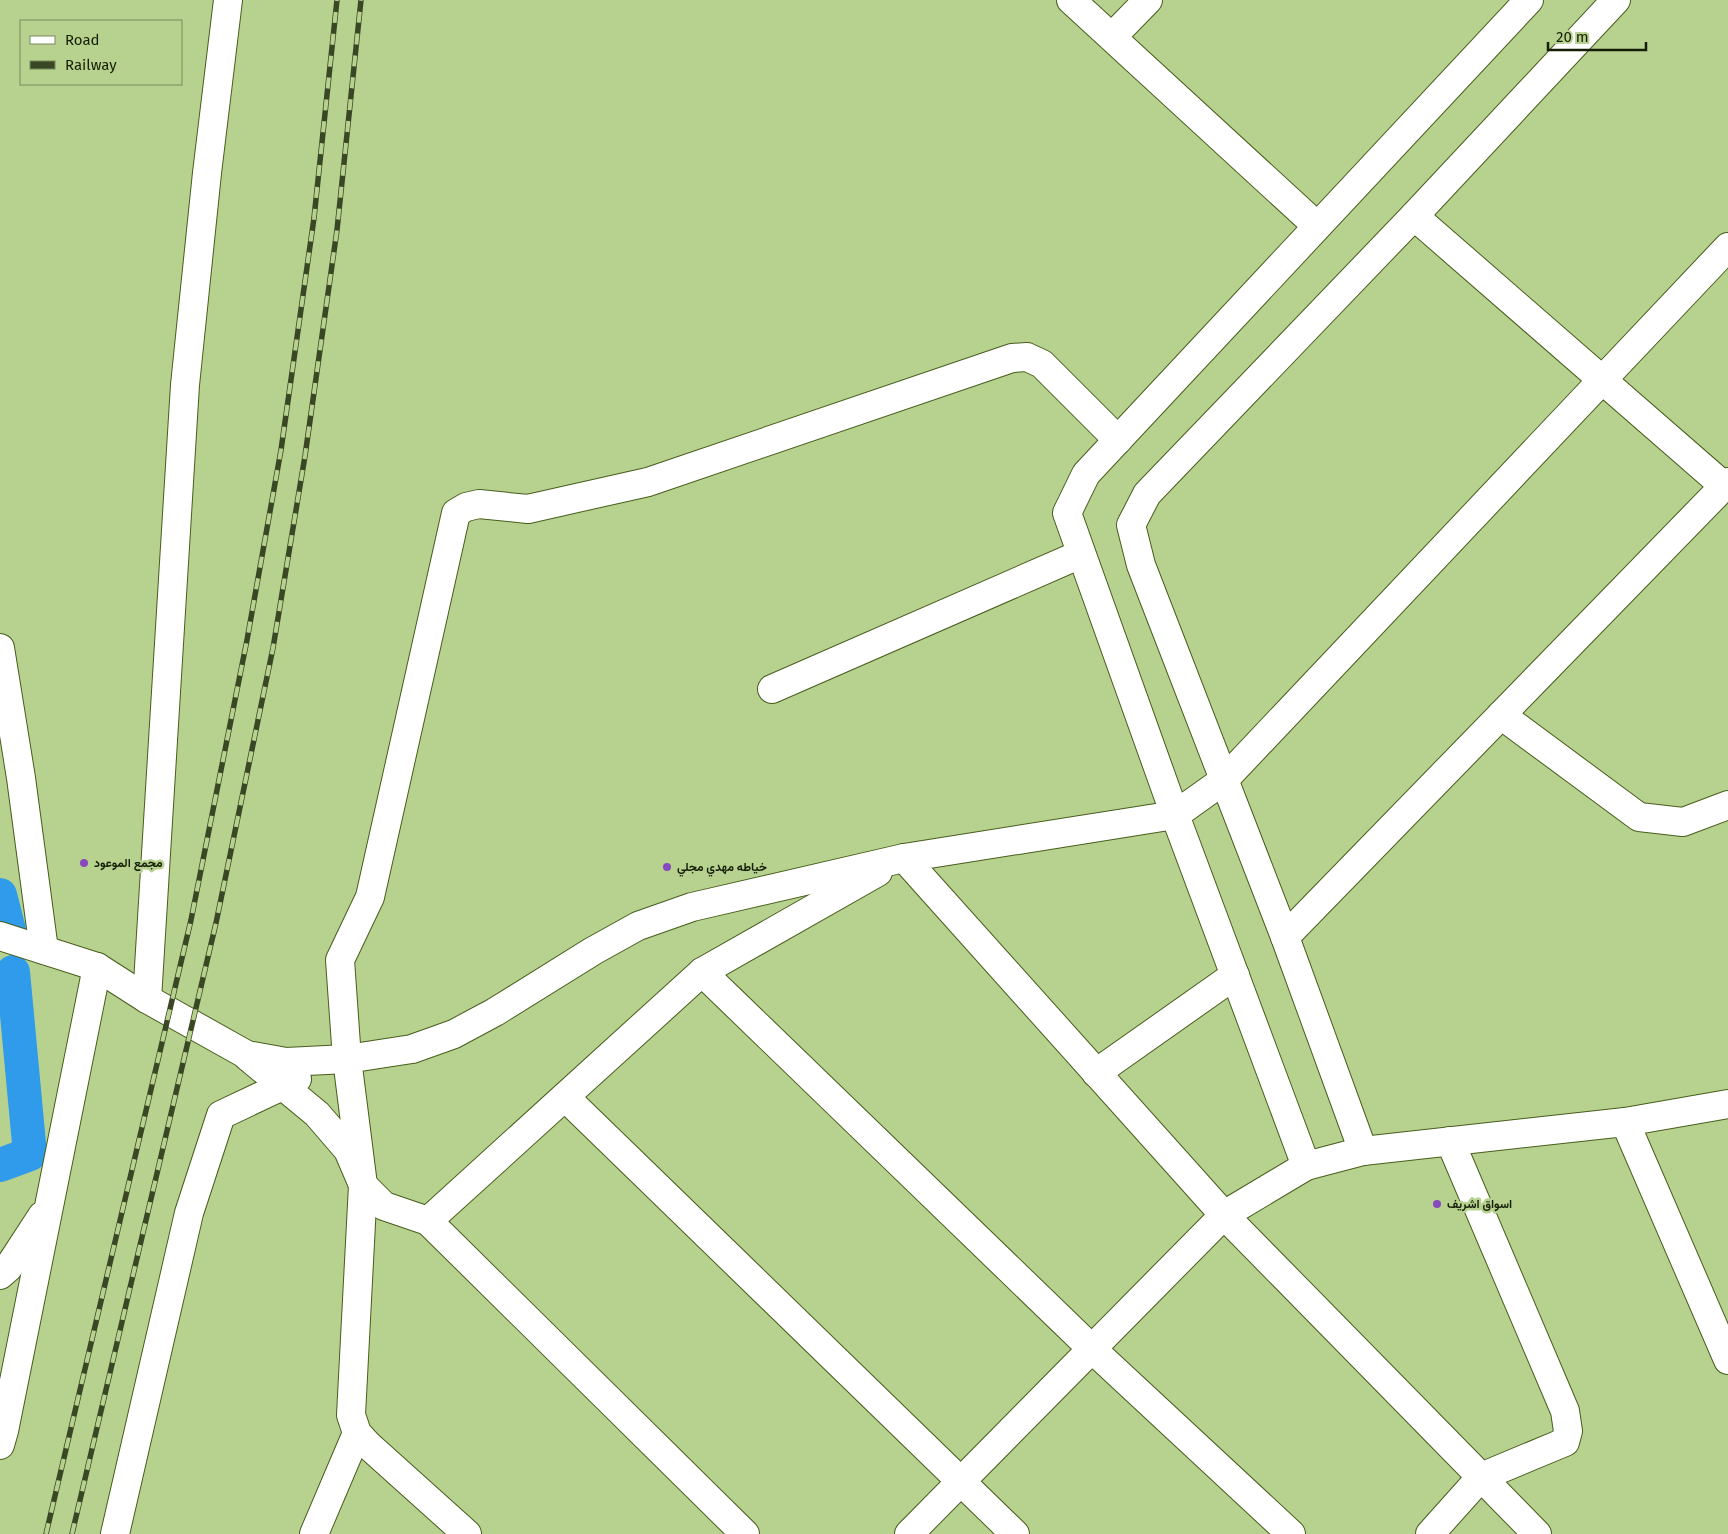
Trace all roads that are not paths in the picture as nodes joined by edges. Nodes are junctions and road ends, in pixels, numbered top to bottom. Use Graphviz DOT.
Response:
graph roads {
  1 [pos="228,0"];
  2 [pos="1071,0"];
  3 [pos="1148,0"];
  4 [pos="1529,0"];
  5 [pos="1616,0"];
  6 [pos="1112,38"];
  7 [pos="1414,216"];
  8 [pos="1317,226"];
  9 [pos="1728,247"];
  10 [pos="1602,380"];
  11 [pos="1118,440"];
  12 [pos="1726,484"];
  13 [pos="1081,554"];
  14 [pos="0,648"];
  15 [pos="772,689"];
  16 [pos="1501,715"];
  17 [pos="1224,780"];
  18 [pos="1728,805"];
  19 [pos="1175,815"];
  20 [pos="904,858"];
  21 [pos="0,936"];
  22 [pos="1285,937"];
  23 [pos="44,950"];
  24 [pos="97,967"];
  25 [pos="702,972"];
  26 [pos="1235,974"];
  27 [pos="147,999"];
  28 [pos="247,1055"];
  29 [pos="347,1059"];
  30 [pos="1096,1073"];
  31 [pos="283,1084"];
  32 [pos="565,1097"];
  33 [pos="1728,1104"];
  34 [pos="1625,1122"];
  35 [pos="1450,1141"];
  36 [pos="1363,1151"];
  37 [pos="1306,1166"];
  38 [pos="363,1185"];
  39 [pos="50,1204"];
  40 [pos="1224,1215"];
  41 [pos="428,1221"];
  42 [pos="0,1275"];
  43 [pos="1092,1349"];
  44 [pos="1728,1360"];
  45 [pos="357,1433"];
  46 [pos="0,1445"];
  47 [pos="1481,1478"];
  48 [pos="961,1481"];
  49 [pos="115,1534"];
  50 [pos="314,1534"];
  51 [pos="467,1534"];
  52 [pos="745,1534"];
  53 [pos="909,1534"];
  54 [pos="1015,1534"];
  55 [pos="1291,1534"];
  56 [pos="1430,1534"];
  57 [pos="1537,1534"];
  1 -- 27 [label="street"];
  2 -- 6 [label="street"];
  3 -- 6 [label="street"];
  4 -- 8 [label="street"];
  5 -- 7 [label="street"];
  6 -- 8 [label="street"];
  7 -- 10 [label="street"];
  7 -- 17 [label="street"];
  8 -- 11 [label="street"];
  9 -- 10 [label="street"];
  10 -- 12 [label="street"];
  10 -- 17 [label="street"];
  11 -- 13 [label="street"];
  11 -- 29 [label="street"];
  12 -- 16 [label="street"];
  13 -- 15 [label="street"];
  13 -- 19 [label="street"];
  14 -- 23 [label="street"];
  16 -- 18 [label="street"];
  16 -- 22 [label="street"];
  17 -- 19 [label="street"];
  17 -- 22 [label="street"];
  19 -- 20 [label="street"];
  19 -- 26 [label="street"];
  20 -- 25 [label="street"];
  20 -- 29 [label="street"];
  20 -- 30 [label="street"];
  21 -- 23 [label="street"];
  22 -- 36 [label="street"];
  23 -- 24 [label="street"];
  24 -- 27 [label="street"];
  24 -- 39 [label="street"];
  25 -- 32 [label="street"];
  25 -- 43 [label="street"];
  26 -- 30 [label="street"];
  26 -- 37 [label="street"];
  27 -- 28 [label="street"];
  28 -- 29 [label="street"];
  28 -- 31 [label="street"];
  29 -- 31 [label="street"];
  29 -- 38 [label="street"];
  30 -- 40 [label="street"];
  31 -- 38 [label="street"];
  31 -- 49 [label="street"];
  32 -- 41 [label="street"];
  32 -- 48 [label="street"];
  33 -- 34 [label="street"];
  34 -- 35 [label="street"];
  34 -- 44 [label="street"];
  35 -- 36 [label="street"];
  35 -- 47 [label="street"];
  36 -- 37 [label="street"];
  37 -- 40 [label="street"];
  38 -- 41 [label="street"];
  38 -- 45 [label="street"];
  39 -- 42 [label="street"];
  39 -- 46 [label="street"];
  40 -- 43 [label="street"];
  40 -- 47 [label="street"];
  41 -- 52 [label="street"];
  43 -- 48 [label="street"];
  43 -- 55 [label="street"];
  45 -- 50 [label="street"];
  45 -- 51 [label="street"];
  47 -- 56 [label="street"];
  47 -- 57 [label="street"];
  48 -- 53 [label="street"];
  48 -- 54 [label="street"];
}
